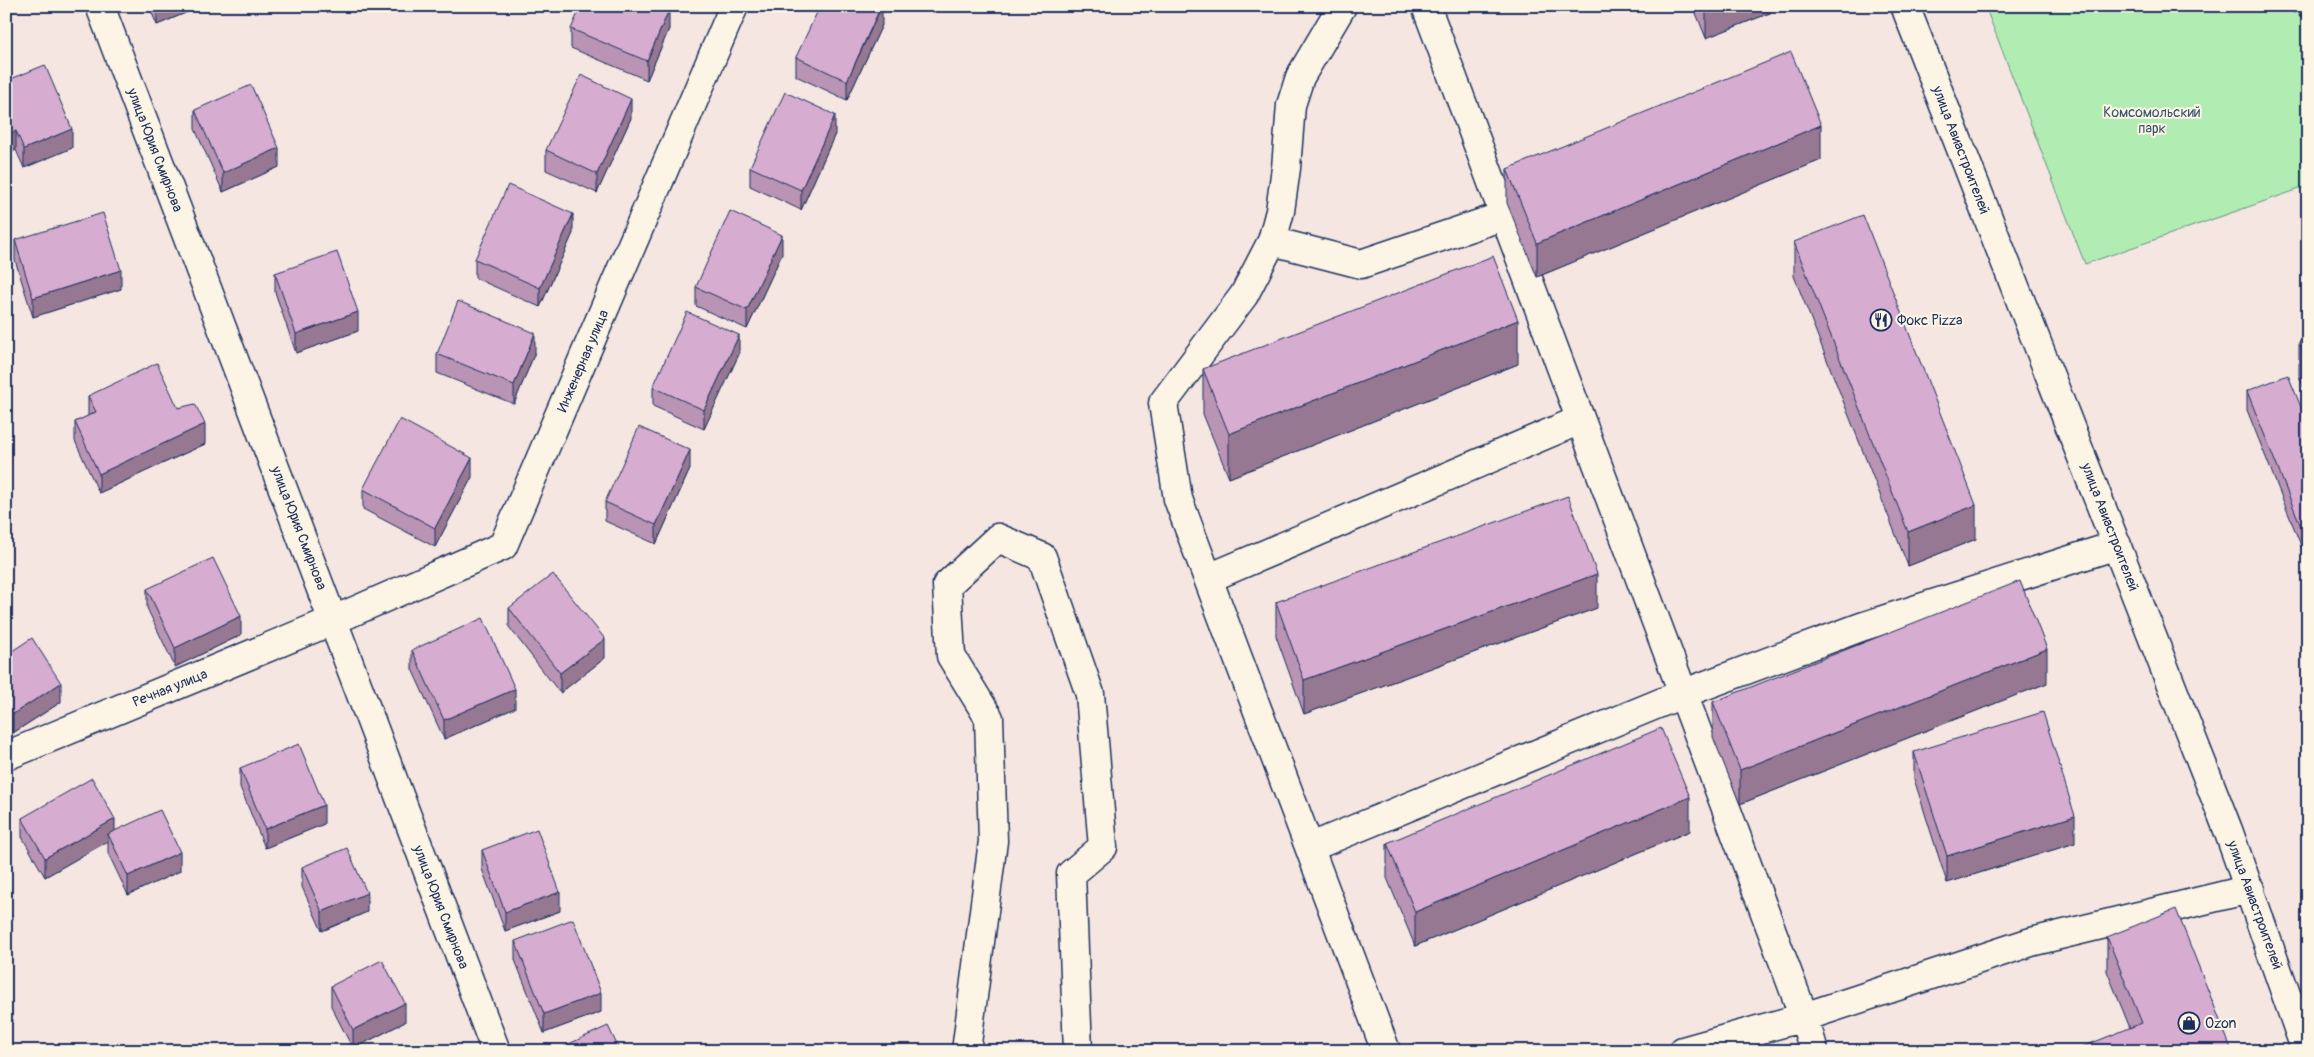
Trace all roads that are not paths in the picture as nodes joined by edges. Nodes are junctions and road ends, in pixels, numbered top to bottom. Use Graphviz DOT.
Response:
graph roads {
  1 [pos="100,6"];
  2 [pos="734,6"];
  3 [pos="1342,6"];
  4 [pos="1426,6"];
  5 [pos="1905,6"];
  6 [pos="1504,216"];
  7 [pos="1272,241"];
  8 [pos="1580,420"];
  9 [pos="2117,545"];
  10 [pos="1209,578"];
  11 [pos="334,620"];
  12 [pos="1682,694"];
  13 [pos="6,756"];
  14 [pos="1311,847"];
  15 [pos="2250,889"];
  16 [pos="1804,1017"];
  17 [pos="496,1051"];
  18 [pos="966,1051"];
  19 [pos="1078,1051"];
  20 [pos="1386,1051"];
  21 [pos="1683,1051"];
  22 [pos="1814,1051"];
  23 [pos="2306,1051"];
  1 -- 11 [label="street, улица Юрия Смирнова"];
  2 -- 11 [label="street, Инженерная улица"];
  3 -- 7 [label="street"];
  4 -- 6 [label="street"];
  5 -- 9 [label="street, улица Авиастроителей"];
  6 -- 7 [label="street"];
  6 -- 8 [label="street"];
  7 -- 10 [label="street"];
  8 -- 10 [label="street"];
  8 -- 12 [label="street"];
  9 -- 12 [label="street"];
  9 -- 15 [label="street, улица Авиастроителей"];
  10 -- 14 [label="street"];
  11 -- 13 [label="street, Речная улица"];
  11 -- 17 [label="street, улица Юрия Смирнова"];
  12 -- 14 [label="street"];
  12 -- 16 [label="street"];
  14 -- 20 [label="street"];
  15 -- 16 [label="street"];
  15 -- 23 [label="street, улица Авиастроителей"];
  16 -- 21 [label="street"];
  16 -- 22 [label="street"];
  18 -- 19 [label="street"];
}
